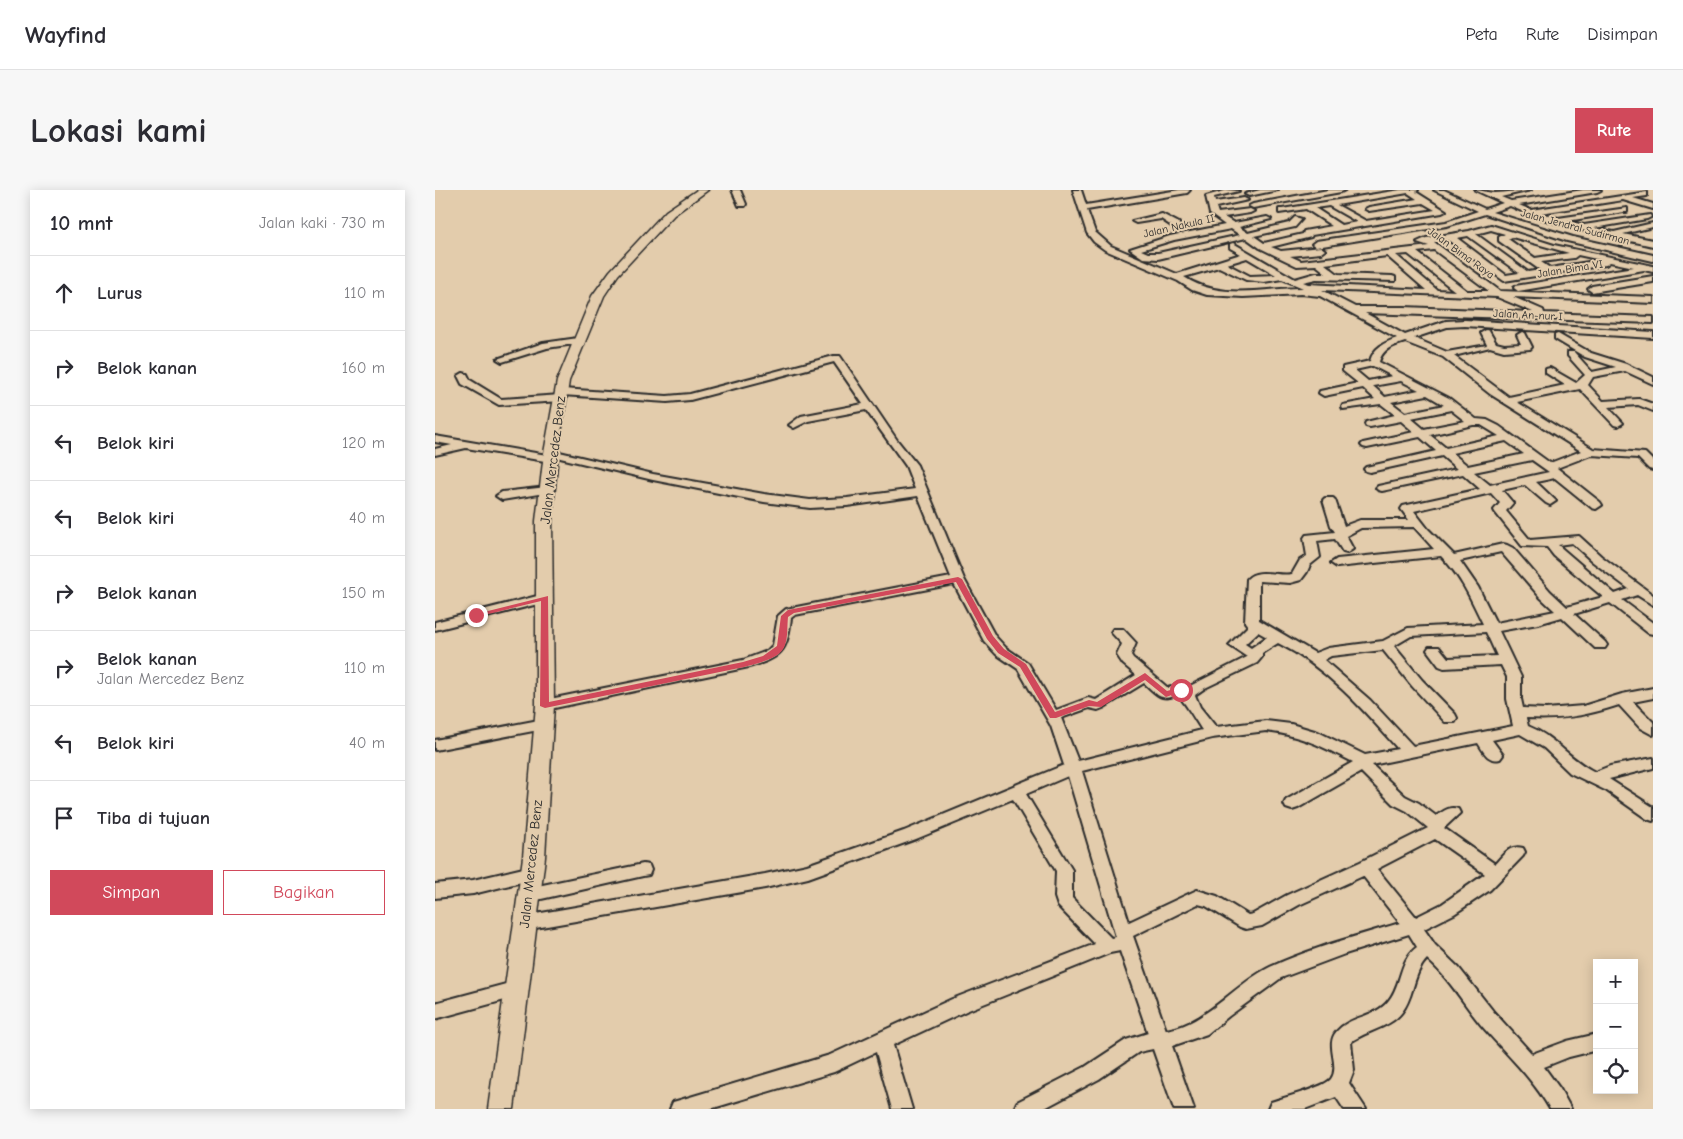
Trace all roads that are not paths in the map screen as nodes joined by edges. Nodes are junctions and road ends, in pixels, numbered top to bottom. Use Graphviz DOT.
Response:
graph roads {
  1 [pos="703,190"];
  2 [pos="736,190"];
  3 [pos="1077,190"];
  4 [pos="1146,190"];
  5 [pos="1274,190"];
  6 [pos="1341,190"];
  7 [pos="1412,190"];
  8 [pos="1438,190"];
  9 [pos="1447,190"];
  10 [pos="1479,190"];
  11 [pos="1527,190"];
  12 [pos="1597,190"];
  13 [pos="1631,190"];
  14 [pos="1187,191"];
  15 [pos="1235,191"];
  16 [pos="1324,191"];
  17 [pos="1644,194"];
  18 [pos="1246,195"];
  19 [pos="1492,196"];
  20 [pos="1154,197"];
  21 [pos="1653,197"];
  22 [pos="1623,198"];
  23 [pos="1137,200"];
  24 [pos="1353,200"];
  25 [pos="1426,200"];
  26 [pos="1597,202"];
  27 [pos="742,204"];
  28 [pos="1331,204"];
  29 [pos="1509,204"];
  30 [pos="1145,205"];
  31 [pos="1212,205"];
  32 [pos="1254,206"];
  33 [pos="1308,207"];
  34 [pos="1653,207"];
  35 [pos="1083,208"];
  36 [pos="1369,209"];
  37 [pos="1154,210"];
  38 [pos="1624,210"];
  39 [pos="1486,211"];
  40 [pos="1531,213"];
  41 [pos="1162,216"];
  42 [pos="1217,216"];
  43 [pos="1650,218"];
  44 [pos="1267,219"];
  45 [pos="1298,219"];
  46 [pos="1388,219"];
  47 [pos="1555,220"];
  48 [pos="1135,221"];
  49 [pos="1365,224"];
  50 [pos="1176,225"];
  51 [pos="1231,226"];
  52 [pos="1653,226"];
  53 [pos="1580,227"];
  54 [pos="1340,228"];
  55 [pos="1408,230"];
  56 [pos="1470,233"];
  57 [pos="1511,234"];
  58 [pos="1612,234"];
  59 [pos="1245,235"];
  60 [pos="1378,236"];
  61 [pos="1450,237"];
  62 [pos="1358,238"];
  63 [pos="1564,238"];
  64 [pos="1315,240"];
  65 [pos="1338,242"];
  66 [pos="1650,242"];
  67 [pos="1426,244"];
  68 [pos="1233,246"];
  69 [pos="1263,246"];
  70 [pos="1552,247"];
  71 [pos="1411,252"];
  72 [pos="1401,253"];
  73 [pos="1637,253"];
  74 [pos="1280,254"];
  75 [pos="1390,254"];
  76 [pos="1582,254"];
  77 [pos="1247,255"];
  78 [pos="1653,256"];
  79 [pos="1353,259"];
  80 [pos="1343,260"];
  81 [pos="1329,261"];
  82 [pos="1374,261"];
  83 [pos="1533,261"];
  84 [pos="1614,261"];
  85 [pos="1318,262"];
  86 [pos="1219,264"];
  87 [pos="1630,264"];
  88 [pos="1650,268"];
  89 [pos="1548,271"];
  90 [pos="1526,274"];
  91 [pos="1283,276"];
  92 [pos="1334,276"];
  93 [pos="1176,277"];
  94 [pos="1365,278"];
  95 [pos="1392,279"];
  96 [pos="1574,279"];
  97 [pos="1653,279"];
  98 [pos="1294,282"];
  99 [pos="1554,282"];
  100 [pos="1531,286"];
  101 [pos="1592,289"];
  102 [pos="1406,291"];
  103 [pos="1653,292"];
  104 [pos="1435,293"];
  105 [pos="1495,293"];
  106 [pos="1465,294"];
  107 [pos="1545,296"];
  108 [pos="1577,297"];
  109 [pos="1606,298"];
  110 [pos="1617,299"];
  111 [pos="1653,300"];
  112 [pos="1356,310"];
  113 [pos="1461,312"];
  114 [pos="1547,315"];
  115 [pos="1589,317"];
  116 [pos="1653,320"];
  117 [pos="1465,323"];
  118 [pos="1595,331"];
  119 [pos="1613,332"];
  120 [pos="1486,333"];
  121 [pos="1522,335"];
  122 [pos="1653,335"];
  123 [pos="1558,337"];
  124 [pos="1404,338"];
  125 [pos="578,340"];
  126 [pos="1485,348"];
  127 [pos="1571,354"];
  128 [pos="1446,355"];
  129 [pos="502,359"];
  130 [pos="1374,363"];
  131 [pos="1623,369"];
  132 [pos="1550,371"];
  133 [pos="1589,375"];
  134 [pos="463,376"];
  135 [pos="1400,378"];
  136 [pos="1653,381"];
  137 [pos="1365,385"];
  138 [pos="1577,386"];
  139 [pos="1653,391"];
  140 [pos="1427,392"];
  141 [pos="1324,393"];
  142 [pos="561,395"];
  143 [pos="1383,400"];
  144 [pos="1509,400"];
  145 [pos="1601,404"];
  146 [pos="870,406"];
  147 [pos="1453,406"];
  148 [pos="1347,407"];
  149 [pos="1653,408"];
  150 [pos="1424,412"];
  151 [pos="1402,416"];
  152 [pos="1473,422"];
  153 [pos="1618,423"];
  154 [pos="1370,424"];
  155 [pos="794,425"];
  156 [pos="1444,428"];
  157 [pos="1422,434"];
  158 [pos="1509,437"];
  159 [pos="435,439"];
  160 [pos="1367,445"];
  161 [pos="467,446"];
  162 [pos="1444,451"];
  163 [pos="435,452"];
  164 [pos="1590,452"];
  165 [pos="1641,455"];
  166 [pos="1653,455"];
  167 [pos="551,456"];
  168 [pos="1533,456"];
  169 [pos="1653,467"];
  170 [pos="1370,469"];
  171 [pos="1464,470"];
  172 [pos="1553,471"];
  173 [pos="1527,481"];
  174 [pos="1382,488"];
  175 [pos="1490,488"];
  176 [pos="547,490"];
  177 [pos="921,492"];
  178 [pos="502,496"];
  179 [pos="1329,500"];
  180 [pos="1550,501"];
  181 [pos="1596,505"];
  182 [pos="1417,523"];
  183 [pos="1341,533"];
  184 [pos="1550,543"];
  185 [pos="1347,549"];
  186 [pos="1447,556"];
  187 [pos="1337,563"];
  188 [pos="958,579"];
  189 [pos="1638,591"];
  190 [pos="545,598"];
  191 [pos="1613,600"];
  192 [pos="1653,601"];
  193 [pos="1564,613"];
  194 [pos="435,626"];
  195 [pos="1256,626"];
  196 [pos="1491,628"];
  197 [pos="1653,630"];
  198 [pos="1118,632"];
  199 [pos="1277,636"];
  200 [pos="1386,645"];
  201 [pos="1600,645"];
  202 [pos="1435,650"];
  203 [pos="1255,656"];
  204 [pos="1315,659"];
  205 [pos="1506,660"];
  206 [pos="1145,676"];
  207 [pos="1653,693"];
  208 [pos="1187,694"];
  209 [pos="1622,699"];
  210 [pos="545,706"];
  211 [pos="1053,716"];
  212 [pos="1450,718"];
  213 [pos="1519,721"];
  214 [pos="544,724"];
  215 [pos="1653,730"];
  216 [pos="1211,733"];
  217 [pos="1481,736"];
  218 [pos="435,745"];
  219 [pos="1409,751"];
  220 [pos="1495,755"];
  221 [pos="1363,762"];
  222 [pos="1653,763"];
  223 [pos="1073,768"];
  224 [pos="1596,778"];
  225 [pos="1016,791"];
  226 [pos="1292,804"];
  227 [pos="1451,813"];
  228 [pos="1653,815"];
  229 [pos="1436,827"];
  230 [pos="1517,852"];
  231 [pos="1366,867"];
  232 [pos="643,870"];
  233 [pos="532,873"];
  234 [pos="1496,873"];
  235 [pos="435,891"];
  236 [pos="528,895"];
  237 [pos="524,924"];
  238 [pos="1413,926"];
  239 [pos="1125,937"];
  240 [pos="1108,946"];
  241 [pos="1429,950"];
  242 [pos="517,988"];
  243 [pos="435,1011"];
  244 [pos="1159,1039"];
  245 [pos="883,1042"];
  246 [pos="1593,1043"];
  247 [pos="1530,1064"];
  248 [pos="1339,1085"];
  249 [pos="501,1109"];
  250 [pos="680,1109"];
  251 [pos="902,1109"];
  252 [pos="1024,1109"];
  253 [pos="1184,1109"];
  254 [pos="1278,1109"];
  255 [pos="1356,1109"];
  256 [pos="1561,1109"];
  1 -- 125 [label="main road, Jalan Mercedez Benz"];
  2 -- 27 [label="street"];
  3 -- 35 [label="street"];
  4 -- 20 [label="street"];
  5 -- 18 [label="street"];
  6 -- 16 [label="street"];
  7 -- 24 [label="street"];
  7 -- 25 [label="street"];
  8 -- 39 [label="street, Jalan Jendral Sudirman"];
  9 -- 39 [label="street, Jalan Jendral Sudirman"];
  10 -- 19 [label="street"];
  11 -- 19 [label="street"];
  12 -- 29 [label="street"];
  13 -- 17 [label="street"];
  14 -- 20 [label="street"];
  15 -- 31 [label="street"];
  16 -- 32 [label="street"];
  17 -- 21 [label="street"];
  17 -- 22 [label="street"];
  18 -- 31 [label="street"];
  18 -- 32 [label="street"];
  19 -- 29 [label="street"];
  20 -- 23 [label="street"];
  22 -- 26 [label="street"];
  22 -- 34 [label="street"];
  23 -- 30 [label="street"];
  23 -- 35 [label="street"];
  24 -- 28 [label="street"];
  24 -- 36 [label="street, Jalan Bima Raya"];
  25 -- 36 [label="street"];
  25 -- 46 [label="street"];
  26 -- 38 [label="street"];
  26 -- 40 [label="street"];
  28 -- 33 [label="street"];
  28 -- 49 [label="street"];
  29 -- 39 [label="street"];
  29 -- 40 [label="street"];
  31 -- 42 [label="street"];
  32 -- 42 [label="street"];
  33 -- 45 [label="street"];
  33 -- 54 [label="street"];
  35 -- 93 [label="street"];
  36 -- 46 [label="street, Jalan Bima Raya"];
  37 -- 41 [label="street"];
  38 -- 43 [label="street"];
  38 -- 47 [label="street"];
  39 -- 55 [label="street"];
  39 -- 63 [label="street, Jalan Jendral Sudirman"];
  39 -- 73 [label="street, Jalan Jendral Sudirman"];
  40 -- 47 [label="street"];
  41 -- 48 [label="street"];
  41 -- 50 [label="street"];
  42 -- 51 [label="street"];
  43 -- 53 [label="street"];
  44 -- 51 [label="street, Jalan Nakula II"];
  45 -- 59 [label="street"];
  45 -- 64 [label="street"];
  46 -- 49 [label="street"];
  46 -- 55 [label="street, Jalan Bima Raya"];
  47 -- 53 [label="street"];
  49 -- 54 [label="street"];
  51 -- 59 [label="street"];
  51 -- 59 [label="street, Jalan Nakula II"];
  52 -- 58 [label="street"];
  53 -- 58 [label="street"];
  54 -- 64 [label="street"];
  55 -- 60 [label="street"];
  55 -- 67 [label="street, Jalan Bima Raya"];
  56 -- 57 [label="street"];
  56 -- 61 [label="street"];
  56 -- 90 [label="street"];
  57 -- 70 [label="street"];
  57 -- 83 [label="street"];
  58 -- 66 [label="street"];
  59 -- 69 [label="street"];
  60 -- 62 [label="street"];
  60 -- 72 [label="street"];
  61 -- 67 [label="street"];
  61 -- 90 [label="street"];
  62 -- 65 [label="street"];
  62 -- 82 [label="street"];
  63 -- 70 [label="street"];
  63 -- 73 [label="street, Jalan Jendral Sudirman"];
  64 -- 65 [label="street"];
  64 -- 69 [label="street"];
  64 -- 74 [label="street"];
  64 -- 81 [label="street"];
  65 -- 79 [label="street"];
  66 -- 73 [label="street"];
  67 -- 71 [label="street"];
  67 -- 105 [label="street, Jalan Bima Raya"];
  68 -- 77 [label="street"];
  69 -- 74 [label="street"];
  70 -- 76 [label="street"];
  71 -- 72 [label="street"];
  71 -- 106 [label="street"];
  72 -- 75 [label="street"];
  73 -- 78 [label="street, Jalan Jendral Sudirman"];
  73 -- 87 [label="street"];
  74 -- 85 [label="street"];
  75 -- 82 [label="street"];
  75 -- 104 [label="street"];
  76 -- 83 [label="street"];
  76 -- 84 [label="street"];
  77 -- 86 [label="street"];
  77 -- 91 [label="street"];
  79 -- 80 [label="street"];
  79 -- 82 [label="street"];
  80 -- 81 [label="street"];
  80 -- 94 [label="street"];
  81 -- 85 [label="street"];
  82 -- 95 [label="street"];
  83 -- 89 [label="street"];
  84 -- 87 [label="street"];
  84 -- 89 [label="street"];
  85 -- 92 [label="street"];
  86 -- 91 [label="street"];
  86 -- 93 [label="street"];
  87 -- 88 [label="street"];
  88 -- 96 [label="street, Jalan Bima VI"];
  89 -- 90 [label="street"];
  91 -- 98 [label="street"];
  92 -- 94 [label="street"];
  92 -- 98 [label="street"];
  93 -- 112 [label="street"];
  94 -- 95 [label="street"];
  95 -- 102 [label="street"];
  96 -- 99 [label="street, Jalan Bima VI"];
  96 -- 101 [label="street"];
  97 -- 101 [label="street"];
  98 -- 102 [label="street"];
  99 -- 100 [label="street, Jalan Bima VI"];
  99 -- 108 [label="street"];
  100 -- 105 [label="street, Jalan Bima VI"];
  100 -- 107 [label="street"];
  101 -- 109 [label="street"];
  102 -- 104 [label="street"];
  103 -- 110 [label="street"];
  104 -- 106 [label="street"];
  105 -- 106 [label="street"];
  105 -- 107 [label="street"];
  105 -- 114 [label="street"];
  107 -- 108 [label="street"];
  108 -- 109 [label="street"];
  109 -- 110 [label="street"];
  110 -- 111 [label="street"];
  112 -- 113 [label="street"];
  112 -- 124 [label="street"];
  113 -- 114 [label="street"];
  113 -- 117 [label="street"];
  114 -- 115 [label="street"];
  115 -- 116 [label="street"];
  115 -- 118 [label="street"];
  117 -- 118 [label="street, Jalan An-nur I"];
  117 -- 120 [label="street"];
  117 -- 124 [label="street, Jalan An-nur I"];
  118 -- 119 [label="street, Jalan An-nur I"];
  119 -- 122 [label="street, Jalan An-nur I"];
  119 -- 123 [label="street"];
  120 -- 121 [label="street"];
  120 -- 121 [label="street"];
  121 -- 123 [label="street"];
  123 -- 131 [label="street"];
  124 -- 128 [label="street"];
  124 -- 130 [label="street, Jalan An-nur I"];
  125 -- 129 [label="street"];
  125 -- 142 [label="main road, Jalan Mercedez Benz"];
  126 -- 128 [label="street"];
  127 -- 133 [label="street"];
  128 -- 144 [label="street"];
  130 -- 135 [label="street"];
  130 -- 137 [label="street"];
  131 -- 133 [label="street"];
  131 -- 136 [label="street"];
  131 -- 139 [label="street"];
  132 -- 138 [label="street"];
  133 -- 138 [label="street"];
  134 -- 142 [label="street"];
  135 -- 137 [label="street"];
  135 -- 140 [label="street"];
  137 -- 141 [label="street"];
  137 -- 143 [label="street"];
  138 -- 144 [label="street"];
  138 -- 145 [label="street"];
  140 -- 143 [label="street"];
  140 -- 147 [label="street"];
  142 -- 146 [label="street"];
  142 -- 167 [label="main road, Jalan Mercedez Benz"];
  143 -- 148 [label="street"];
  143 -- 151 [label="street"];
  144 -- 164 [label="street"];
  145 -- 149 [label="street"];
  145 -- 153 [label="street"];
  146 -- 155 [label="street"];
  146 -- 177 [label="street"];
  147 -- 150 [label="street"];
  147 -- 152 [label="street"];
  150 -- 151 [label="street"];
  150 -- 156 [label="street"];
  151 -- 154 [label="street"];
  151 -- 157 [label="street"];
  152 -- 156 [label="street"];
  152 -- 158 [label="street"];
  156 -- 157 [label="street"];
  157 -- 160 [label="street"];
  157 -- 162 [label="street"];
  158 -- 162 [label="street"];
  158 -- 168 [label="street"];
  159 -- 161 [label="street"];
  161 -- 163 [label="street"];
  161 -- 167 [label="street"];
  162 -- 170 [label="street"];
  162 -- 171 [label="street"];
  164 -- 165 [label="street"];
  164 -- 172 [label="street"];
  165 -- 166 [label="street"];
  165 -- 169 [label="street"];
  167 -- 176 [label="main road, Jalan Mercedez Benz"];
  167 -- 177 [label="street"];
  168 -- 171 [label="street"];
  168 -- 172 [label="street"];
  171 -- 174 [label="street"];
  171 -- 175 [label="street"];
  172 -- 173 [label="street"];
  172 -- 181 [label="street"];
  173 -- 175 [label="street"];
  173 -- 180 [label="street"];
  175 -- 182 [label="street"];
  175 -- 184 [label="street"];
  176 -- 178 [label="street"];
  176 -- 190 [label="main road, Jalan Mercedez Benz"];
  177 -- 188 [label="street"];
  179 -- 183 [label="street"];
  182 -- 183 [label="street"];
  182 -- 186 [label="street"];
  183 -- 185 [label="street"];
  183 -- 195 [label="street"];
  184 -- 189 [label="street"];
  184 -- 191 [label="street"];
  186 -- 187 [label="street"];
  186 -- 193 [label="street"];
  186 -- 196 [label="street"];
  188 -- 210 [label="street"];
  188 -- 211 [label="street"];
  189 -- 191 [label="street"];
  189 -- 192 [label="street"];
  190 -- 194 [label="street"];
  190 -- 210 [label="main road, Jalan Mercedez Benz"];
  191 -- 193 [label="street"];
  191 -- 197 [label="street"];
  193 -- 196 [label="street"];
  193 -- 201 [label="street"];
  195 -- 199 [label="street"];
  195 -- 203 [label="street"];
  196 -- 200 [label="street"];
  196 -- 205 [label="street"];
  198 -- 206 [label="street"];
  199 -- 203 [label="street"];
  199 -- 204 [label="street"];
  200 -- 204 [label="street"];
  200 -- 212 [label="street"];
  202 -- 205 [label="street"];
  203 -- 208 [label="street"];
  204 -- 219 [label="street"];
  205 -- 213 [label="street"];
  206 -- 208 [label="street"];
  206 -- 211 [label="street"];
  207 -- 209 [label="street"];
  208 -- 216 [label="street"];
  209 -- 213 [label="street"];
  209 -- 215 [label="street"];
  210 -- 214 [label="main road, Jalan Mercedez Benz"];
  211 -- 223 [label="street"];
  213 -- 217 [label="street"];
  213 -- 224 [label="street"];
  214 -- 218 [label="street"];
  214 -- 233 [label="main road, Jalan Mercedez Benz"];
  216 -- 221 [label="street"];
  216 -- 223 [label="street"];
  217 -- 219 [label="street"];
  217 -- 220 [label="street"];
  219 -- 221 [label="street"];
  221 -- 226 [label="street"];
  221 -- 229 [label="street"];
  222 -- 224 [label="street"];
  223 -- 225 [label="street"];
  223 -- 239 [label="street"];
  224 -- 228 [label="street"];
  225 -- 237 [label="street"];
  225 -- 240 [label="street"];
  227 -- 229 [label="street"];
  229 -- 231 [label="street"];
  229 -- 234 [label="street"];
  230 -- 234 [label="street"];
  231 -- 238 [label="street"];
  231 -- 239 [label="street"];
  232 -- 236 [label="street"];
  233 -- 235 [label="street"];
  233 -- 236 [label="main road, Jalan Mercedez Benz"];
  234 -- 238 [label="street"];
  236 -- 237 [label="main road, Jalan Mercedez Benz"];
  237 -- 242 [label="main road, Jalan Mercedez Benz"];
  238 -- 241 [label="street"];
  238 -- 244 [label="street"];
  239 -- 240 [label="street"];
  239 -- 244 [label="street"];
  240 -- 245 [label="street"];
  241 -- 247 [label="street"];
  241 -- 248 [label="street"];
  242 -- 243 [label="street"];
  242 -- 249 [label="main road, Jalan Mercedez Benz"];
  244 -- 252 [label="street"];
  244 -- 253 [label="street"];
  245 -- 250 [label="street"];
  245 -- 251 [label="street"];
  246 -- 247 [label="street"];
  247 -- 256 [label="street"];
  248 -- 254 [label="street"];
  248 -- 255 [label="street"];
}
